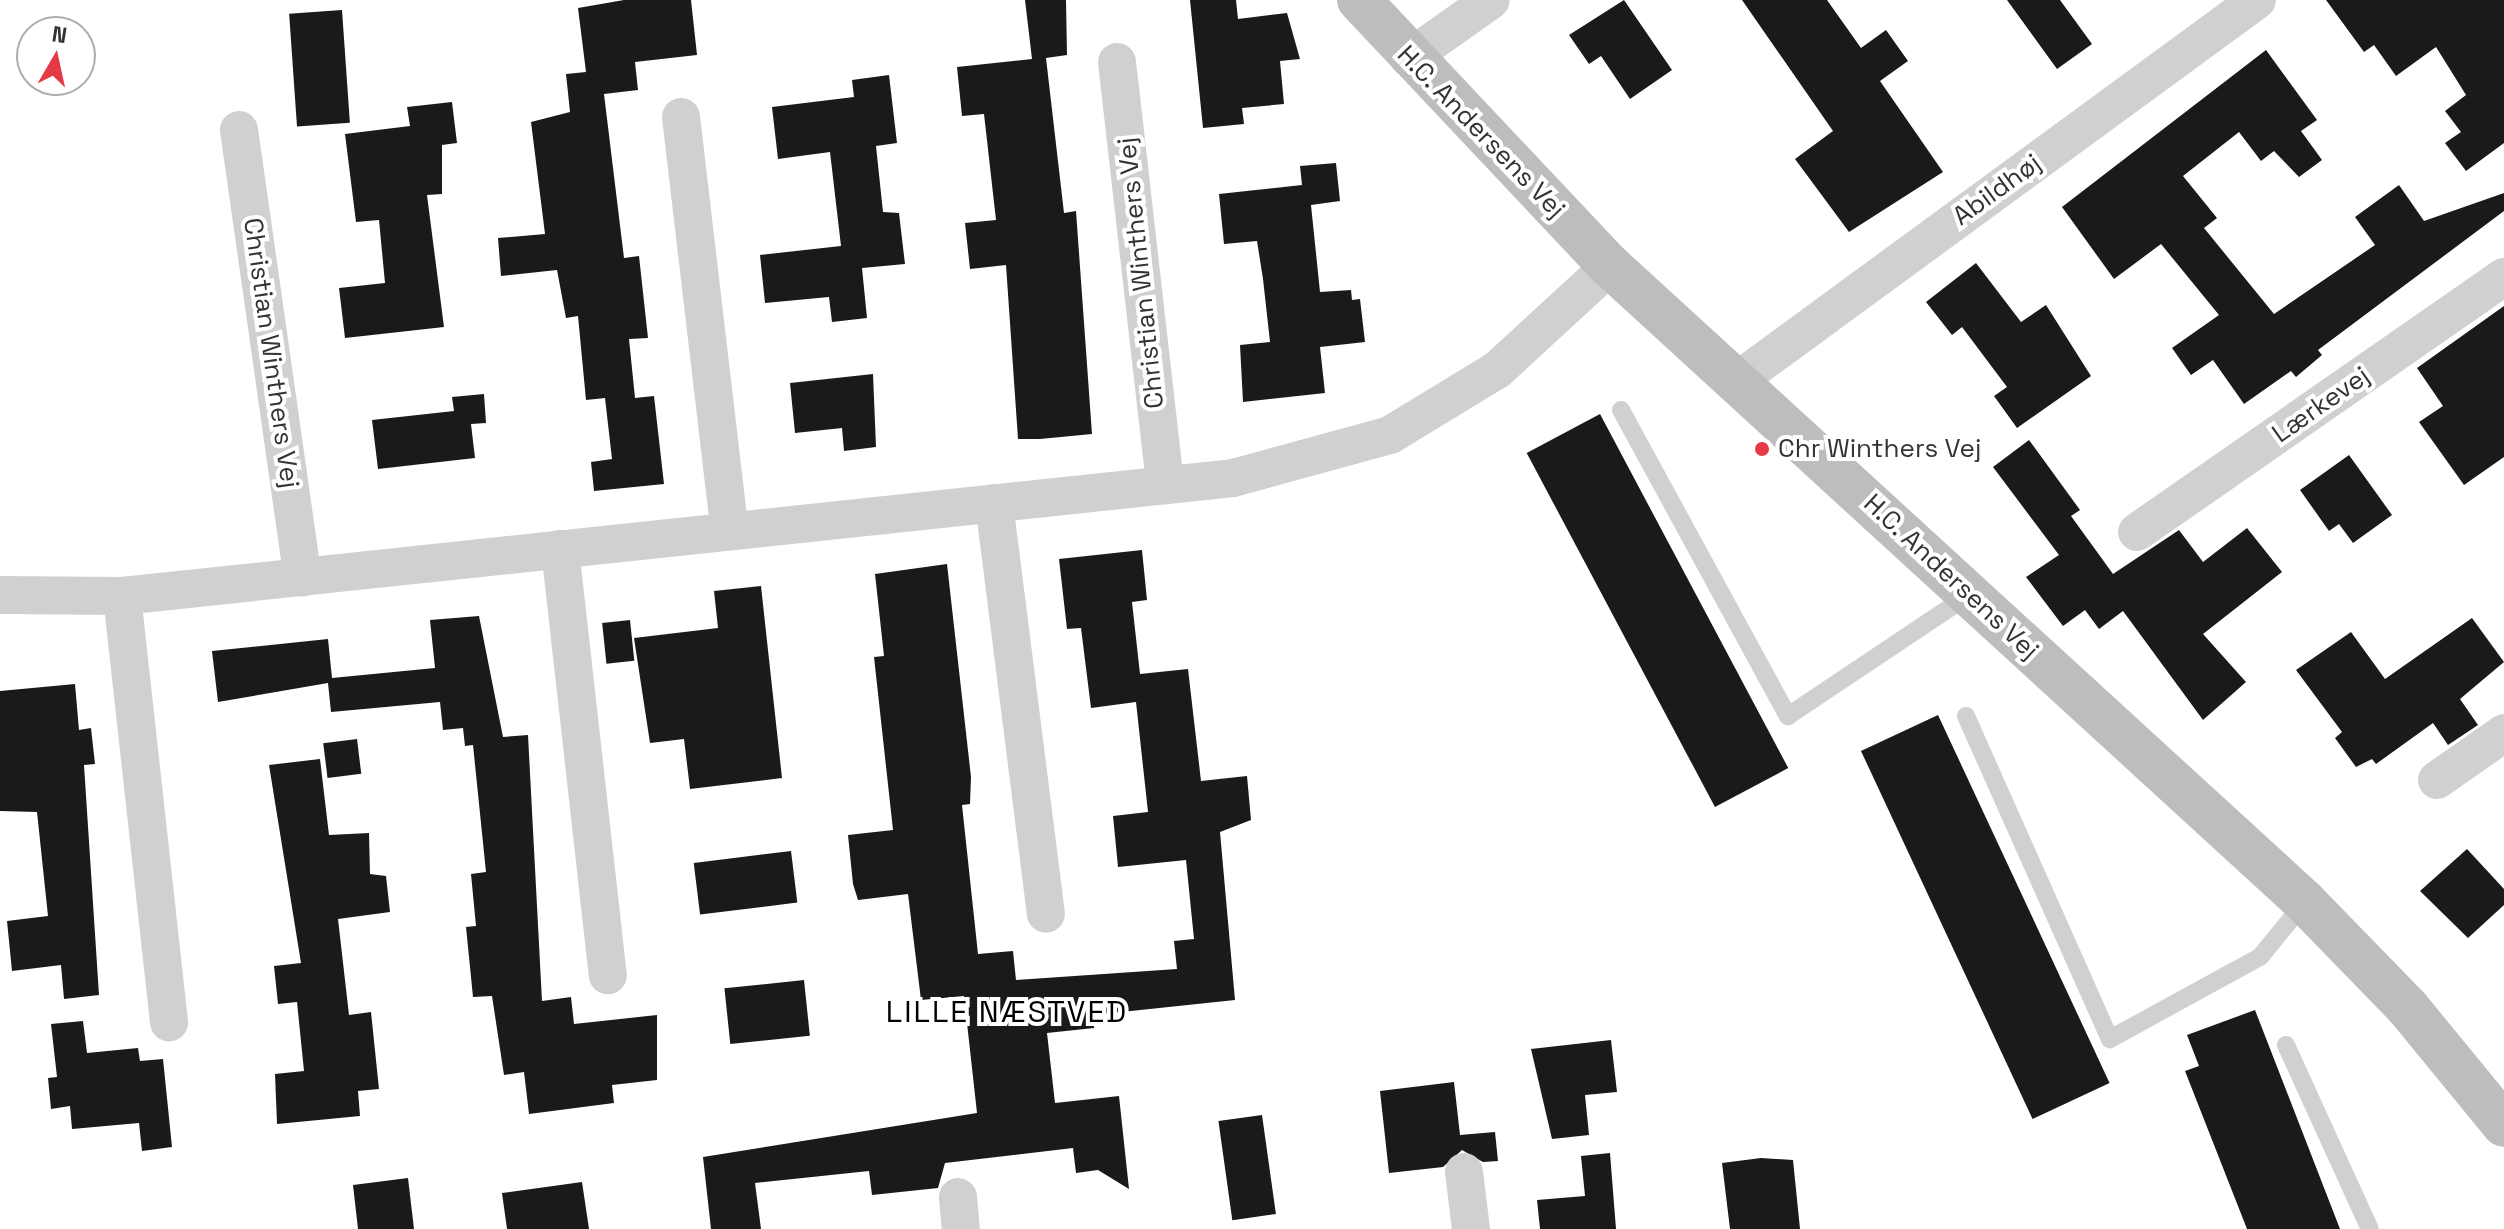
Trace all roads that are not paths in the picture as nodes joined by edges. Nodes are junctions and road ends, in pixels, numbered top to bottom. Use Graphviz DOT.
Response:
graph roads {
  1 [pos="1359,0"];
  2 [pos="1491,0"];
  3 [pos="2257,0"];
  4 [pos="1409,58"];
  5 [pos="1117,62"];
  6 [pos="681,117"];
  7 [pos="239,130"];
  8 [pos="1610,266"];
  9 [pos="2504,277"];
  10 [pos="1738,380"];
  11 [pos="1621,410"];
  12 [pos="1165,485"];
  13 [pos="994,503"];
  14 [pos="730,531"];
  15 [pos="2137,532"];
  16 [pos="560,549"];
  17 [pos="303,577"];
  18 [pos="0,595"];
  19 [pos="1969,595"];
  20 [pos="122,596"];
  21 [pos="1966,716"];
  22 [pos="2504,733"];
  23 [pos="2437,780"];
  24 [pos="2305,902"];
  25 [pos="1046,914"];
  26 [pos="608,975"];
  27 [pos="169,1022"];
  28 [pos="2286,1045"];
  29 [pos="2504,1125"];
  30 [pos="1464,1172"];
  31 [pos="1471,1229"];
  32 [pos="2370,1229"];
  1 -- 4 [label="street, H.C. Andersens Vej"];
  2 -- 4 [label="street"];
  3 -- 10 [label="street, Abildhøj"];
  4 -- 8 [label="street, H.C. Andersens Vej"];
  5 -- 12 [label="street, Christian Winthers Vej"];
  6 -- 14 [label="street"];
  7 -- 17 [label="street, Christian Winthers Vej"];
  8 -- 10 [label="street, H.C. Andersens Vej"];
  8 -- 12 [label="street"];
  9 -- 15 [label="street, Lærkevej"];
  10 -- 19 [label="street, H.C. Andersens Vej"];
  11 -- 19 [label="lane"];
  12 -- 13 [label="street"];
  13 -- 14 [label="street"];
  13 -- 25 [label="street"];
  14 -- 16 [label="street"];
  16 -- 17 [label="street"];
  16 -- 26 [label="street"];
  17 -- 20 [label="street"];
  18 -- 20 [label="street"];
  19 -- 24 [label="street, H.C. Andersens Vej"];
  20 -- 27 [label="street"];
  21 -- 24 [label="lane"];
  22 -- 23 [label="street"];
  24 -- 29 [label="street, H.C. Andersens Vej"];
  28 -- 32 [label="lane"];
  30 -- 31 [label="street"];
}
